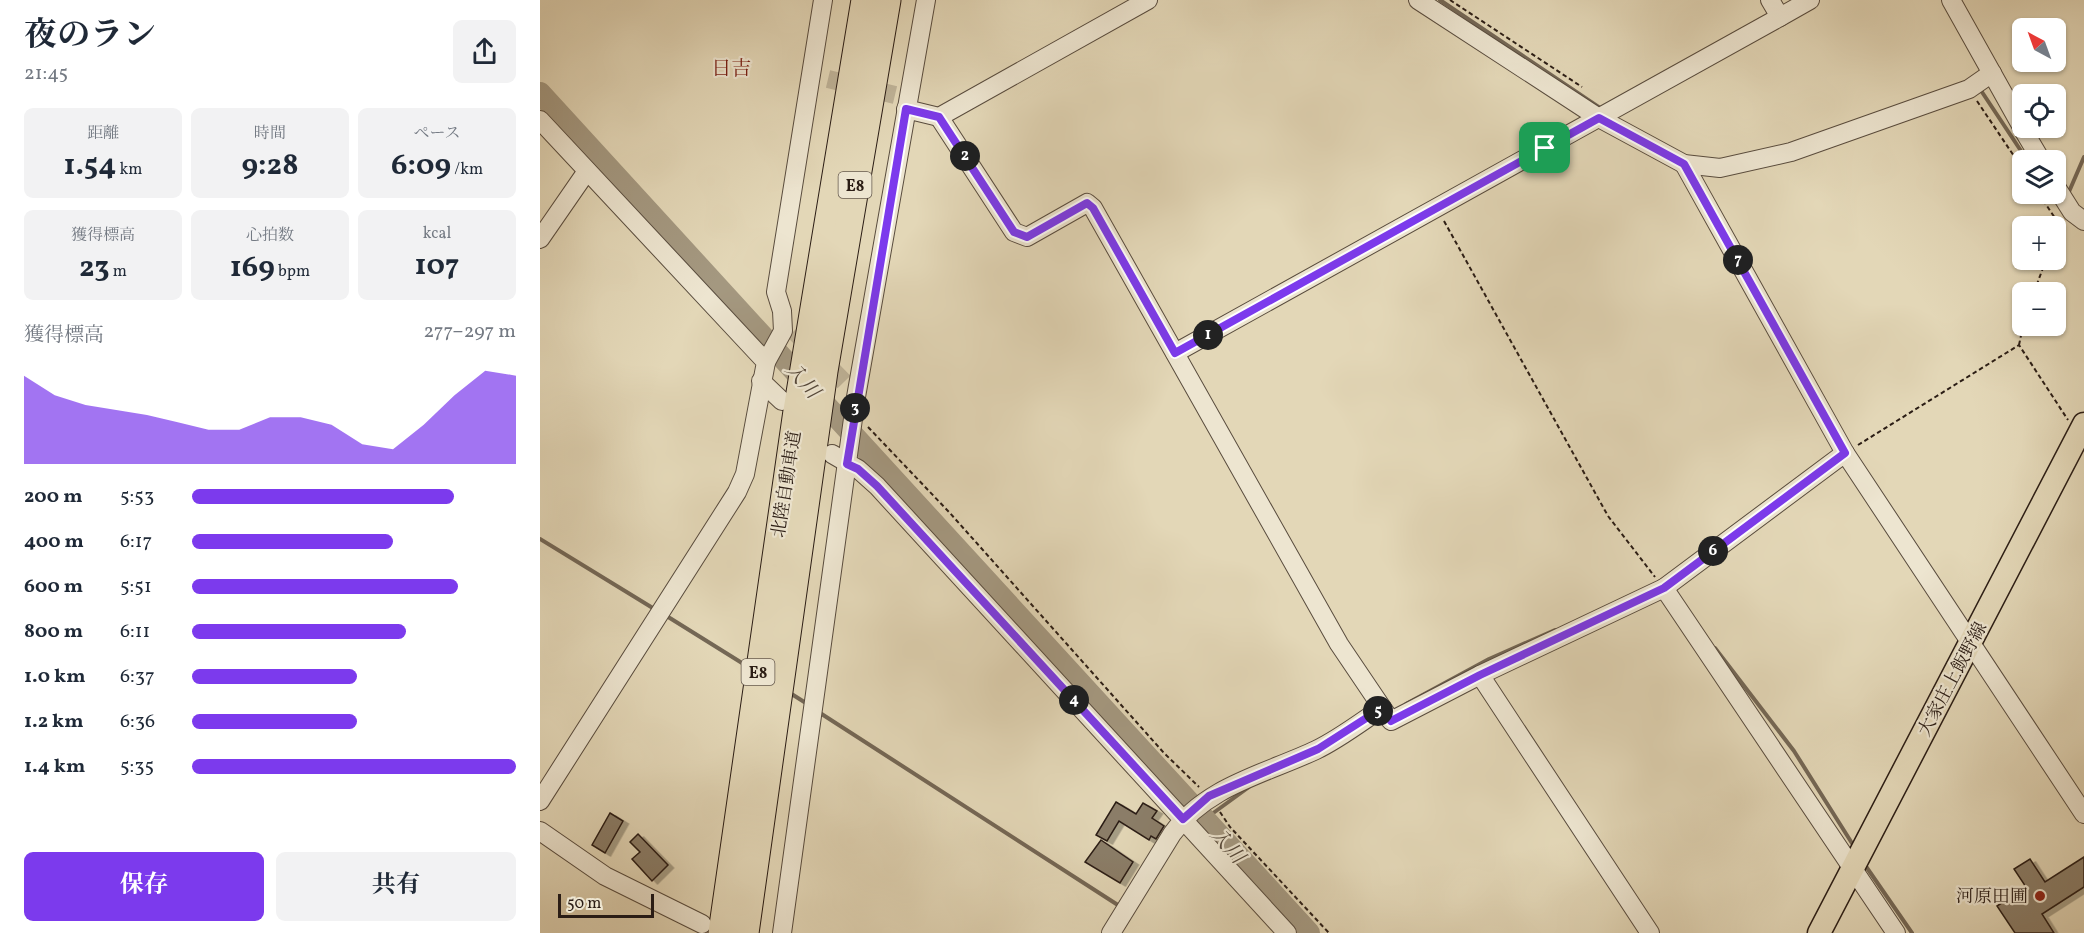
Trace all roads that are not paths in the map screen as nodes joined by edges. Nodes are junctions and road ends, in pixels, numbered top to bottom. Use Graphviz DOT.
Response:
graph roads {
  1 [pos="823,0"];
  2 [pos="865,0"];
  3 [pos="887,0"];
  4 [pos="926,0"];
  5 [pos="1148,0"];
  6 [pos="1418,0"];
  7 [pos="1770,0"];
  8 [pos="1810,0"];
  9 [pos="1951,0"];
  10 [pos="1780,17"];
  11 [pos="1992,73"];
  12 [pos="903,101"];
  13 [pos="2012,109"];
  14 [pos="939,117"];
  15 [pos="1599,118"];
  16 [pos="540,120"];
  17 [pos="1684,164"];
  18 [pos="586,171"];
  19 [pos="2066,202"];
  20 [pos="2084,221"];
  21 [pos="540,239"];
  22 [pos="1175,353"];
  23 [pos="766,362"];
  24 [pos="825,370"];
  25 [pos="761,381"];
  26 [pos="789,406"];
  27 [pos="856,406"];
  28 [pos="2081,430"];
  29 [pos="1845,453"];
  30 [pos="843,456"];
  31 [pos="1664,588"];
  32 [pos="1971,642"];
  33 [pos="1480,675"];
  34 [pos="1382,708"];
  35 [pos="540,801"];
  36 [pos="2084,814"];
  37 [pos="1183,819"];
  38 [pos="540,831"];
  39 [pos="1852,870"];
  40 [pos="712,929"];
  41 [pos="745,933"];
  42 [pos="782,933"];
  43 [pos="1111,933"];
  44 [pos="1287,933"];
  45 [pos="1650,933"];
  46 [pos="1819,933"];
  47 [pos="1896,933"];
  1 -- 23 [label="street"];
  2 -- 24 [label="highway, 北陸自動車道 / E8"];
  3 -- 24 [label="highway, 北陸自動車道 / E8"];
  4 -- 12 [label="street"];
  5 -- 14 [label="street"];
  6 -- 15 [label="street"];
  7 -- 10 [label="street"];
  8 -- 10 [label="street"];
  9 -- 11 [label="street"];
  10 -- 15 [label="street"];
  11 -- 13 [label="street"];
  11 -- 17 [label="street"];
  12 -- 14 [label="street"];
  12 -- 27 [label="street"];
  14 -- 22 [label="street"];
  15 -- 17 [label="street"];
  15 -- 22 [label="street"];
  16 -- 18 [label="street"];
  17 -- 29 [label="street"];
  18 -- 21 [label="street"];
  18 -- 23 [label="street"];
  19 -- 20 [label="street"];
  22 -- 34 [label="street"];
  23 -- 25 [label="street"];
  24 -- 26 [label="highway, 北陸自動車道 / E8"];
  24 -- 27 [label="street"];
  24 -- 41 [label="highway, 北陸自動車道 / E8"];
  25 -- 26 [label="street"];
  25 -- 35 [label="street"];
  26 -- 40 [label="highway, 北陸自動車道 / E8"];
  27 -- 30 [label="street"];
  28 -- 32 [label="main road, 大家庄上飯野線"];
  29 -- 31 [label="street"];
  29 -- 32 [label="street"];
  30 -- 37 [label="street"];
  30 -- 42 [label="street"];
  31 -- 33 [label="street"];
  31 -- 39 [label="street"];
  32 -- 36 [label="street"];
  32 -- 39 [label="main road, 大家庄上飯野線"];
  33 -- 34 [label="street"];
  33 -- 45 [label="street"];
  34 -- 37 [label="street"];
  37 -- 43 [label="street"];
  37 -- 44 [label="street"];
  38 -- 40 [label="street"];
  39 -- 46 [label="main road, 大家庄上飯野線"];
  39 -- 47 [label="street"];
}
